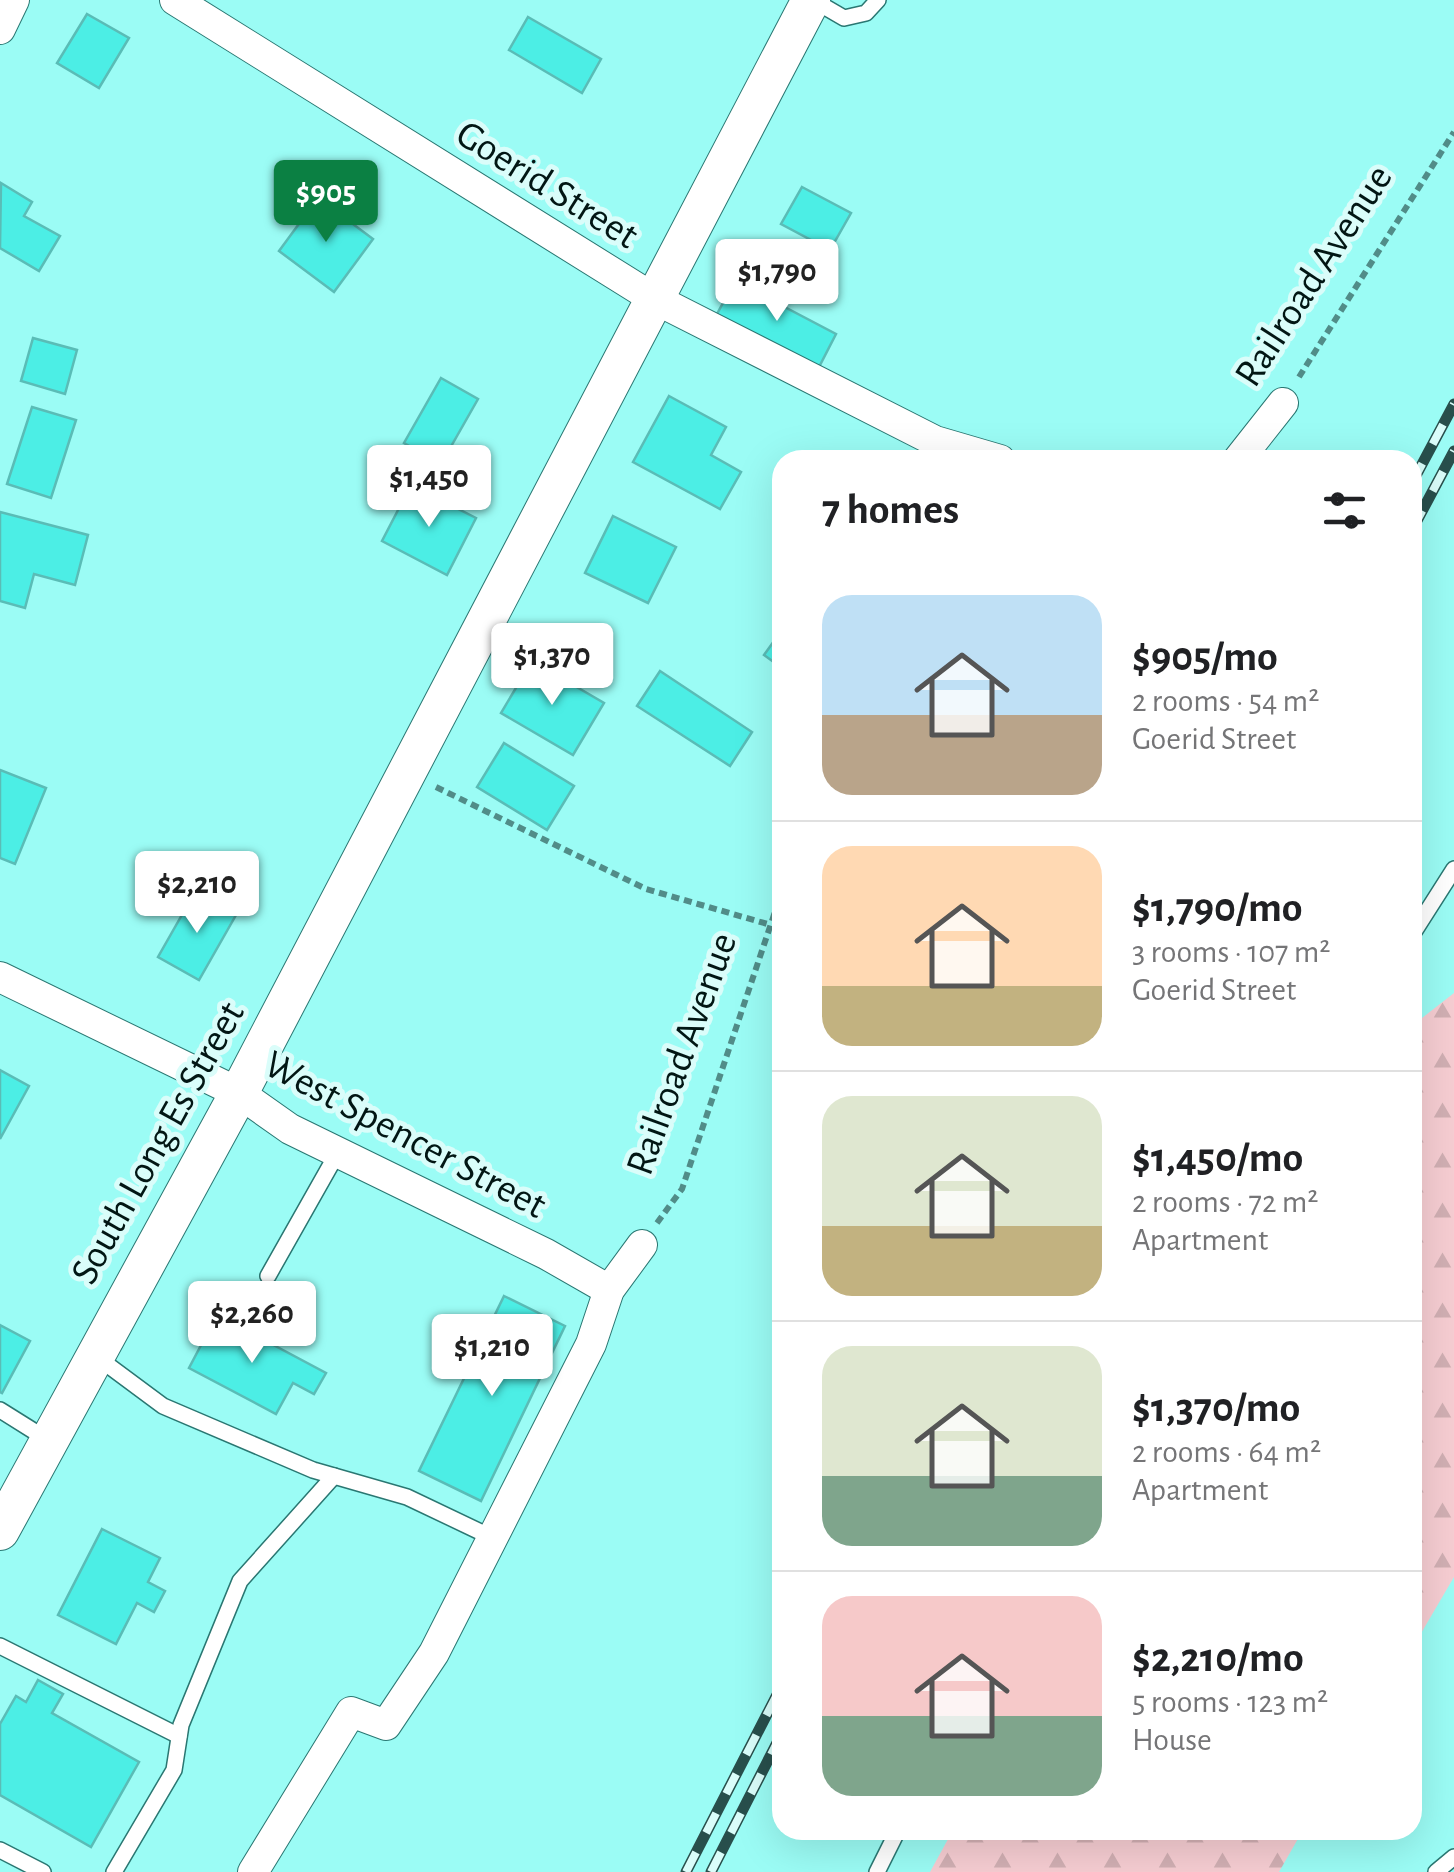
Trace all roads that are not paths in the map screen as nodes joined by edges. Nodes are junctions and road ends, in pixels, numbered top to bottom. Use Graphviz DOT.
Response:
graph roads {
  1 [pos="14,0"];
  2 [pos="175,0"];
  3 [pos="812,0"];
  4 [pos="878,0"];
  5 [pos="0,29"];
  6 [pos="653,298"];
  7 [pos="1283,403"];
  8 [pos="964,450"];
  9 [pos="1246,450"];
  10 [pos="1454,869"];
  11 [pos="1422,919"];
  12 [pos="0,977"];
  13 [pos="240,1092"];
  14 [pos="338,1152"];
  15 [pos="642,1244"];
  16 [pos="268,1276"];
  17 [pos="609,1290"];
  18 [pos="94,1354"];
  19 [pos="0,1410"];
  20 [pos="48,1440"];
  21 [pos="334,1476"];
  22 [pos="0,1531"];
  23 [pos="492,1536"];
  24 [pos="0,1646"];
  25 [pos="179,1736"];
  26 [pos="893,1840"];
  27 [pos="0,1850"];
  28 [pos="1454,1856"];
  29 [pos="43,1872"];
  30 [pos="114,1872"];
  31 [pos="254,1872"];
  32 [pos="877,1872"];
  33 [pos="1436,1872"];
  1 -- 5 [label="street"];
  2 -- 6 [label="street, Goerid Street"];
  3 -- 4 [label="lane"];
  3 -- 6 [label="street, South Long Es Street"];
  6 -- 8 [label="street, Goerid Street"];
  6 -- 13 [label="street, South Long Es Street"];
  7 -- 9 [label="street, Railroad Avenue"];
  10 -- 11 [label="lane"];
  12 -- 13 [label="street, West Spencer Street"];
  13 -- 14 [label="street, West Spencer Street"];
  13 -- 18 [label="street, South Long Es Street"];
  14 -- 16 [label="lane"];
  14 -- 17 [label="street, West Spencer Street"];
  15 -- 17 [label="street"];
  17 -- 23 [label="street"];
  18 -- 20 [label="street, South Long Es Street"];
  18 -- 21 [label="lane"];
  19 -- 20 [label="lane"];
  20 -- 22 [label="street, South Long Es Street"];
  21 -- 23 [label="lane"];
  21 -- 25 [label="lane"];
  23 -- 31 [label="street"];
  24 -- 25 [label="lane"];
  25 -- 30 [label="lane"];
  26 -- 32 [label="lane"];
  27 -- 29 [label="lane"];
  28 -- 33 [label="lane"];
}
